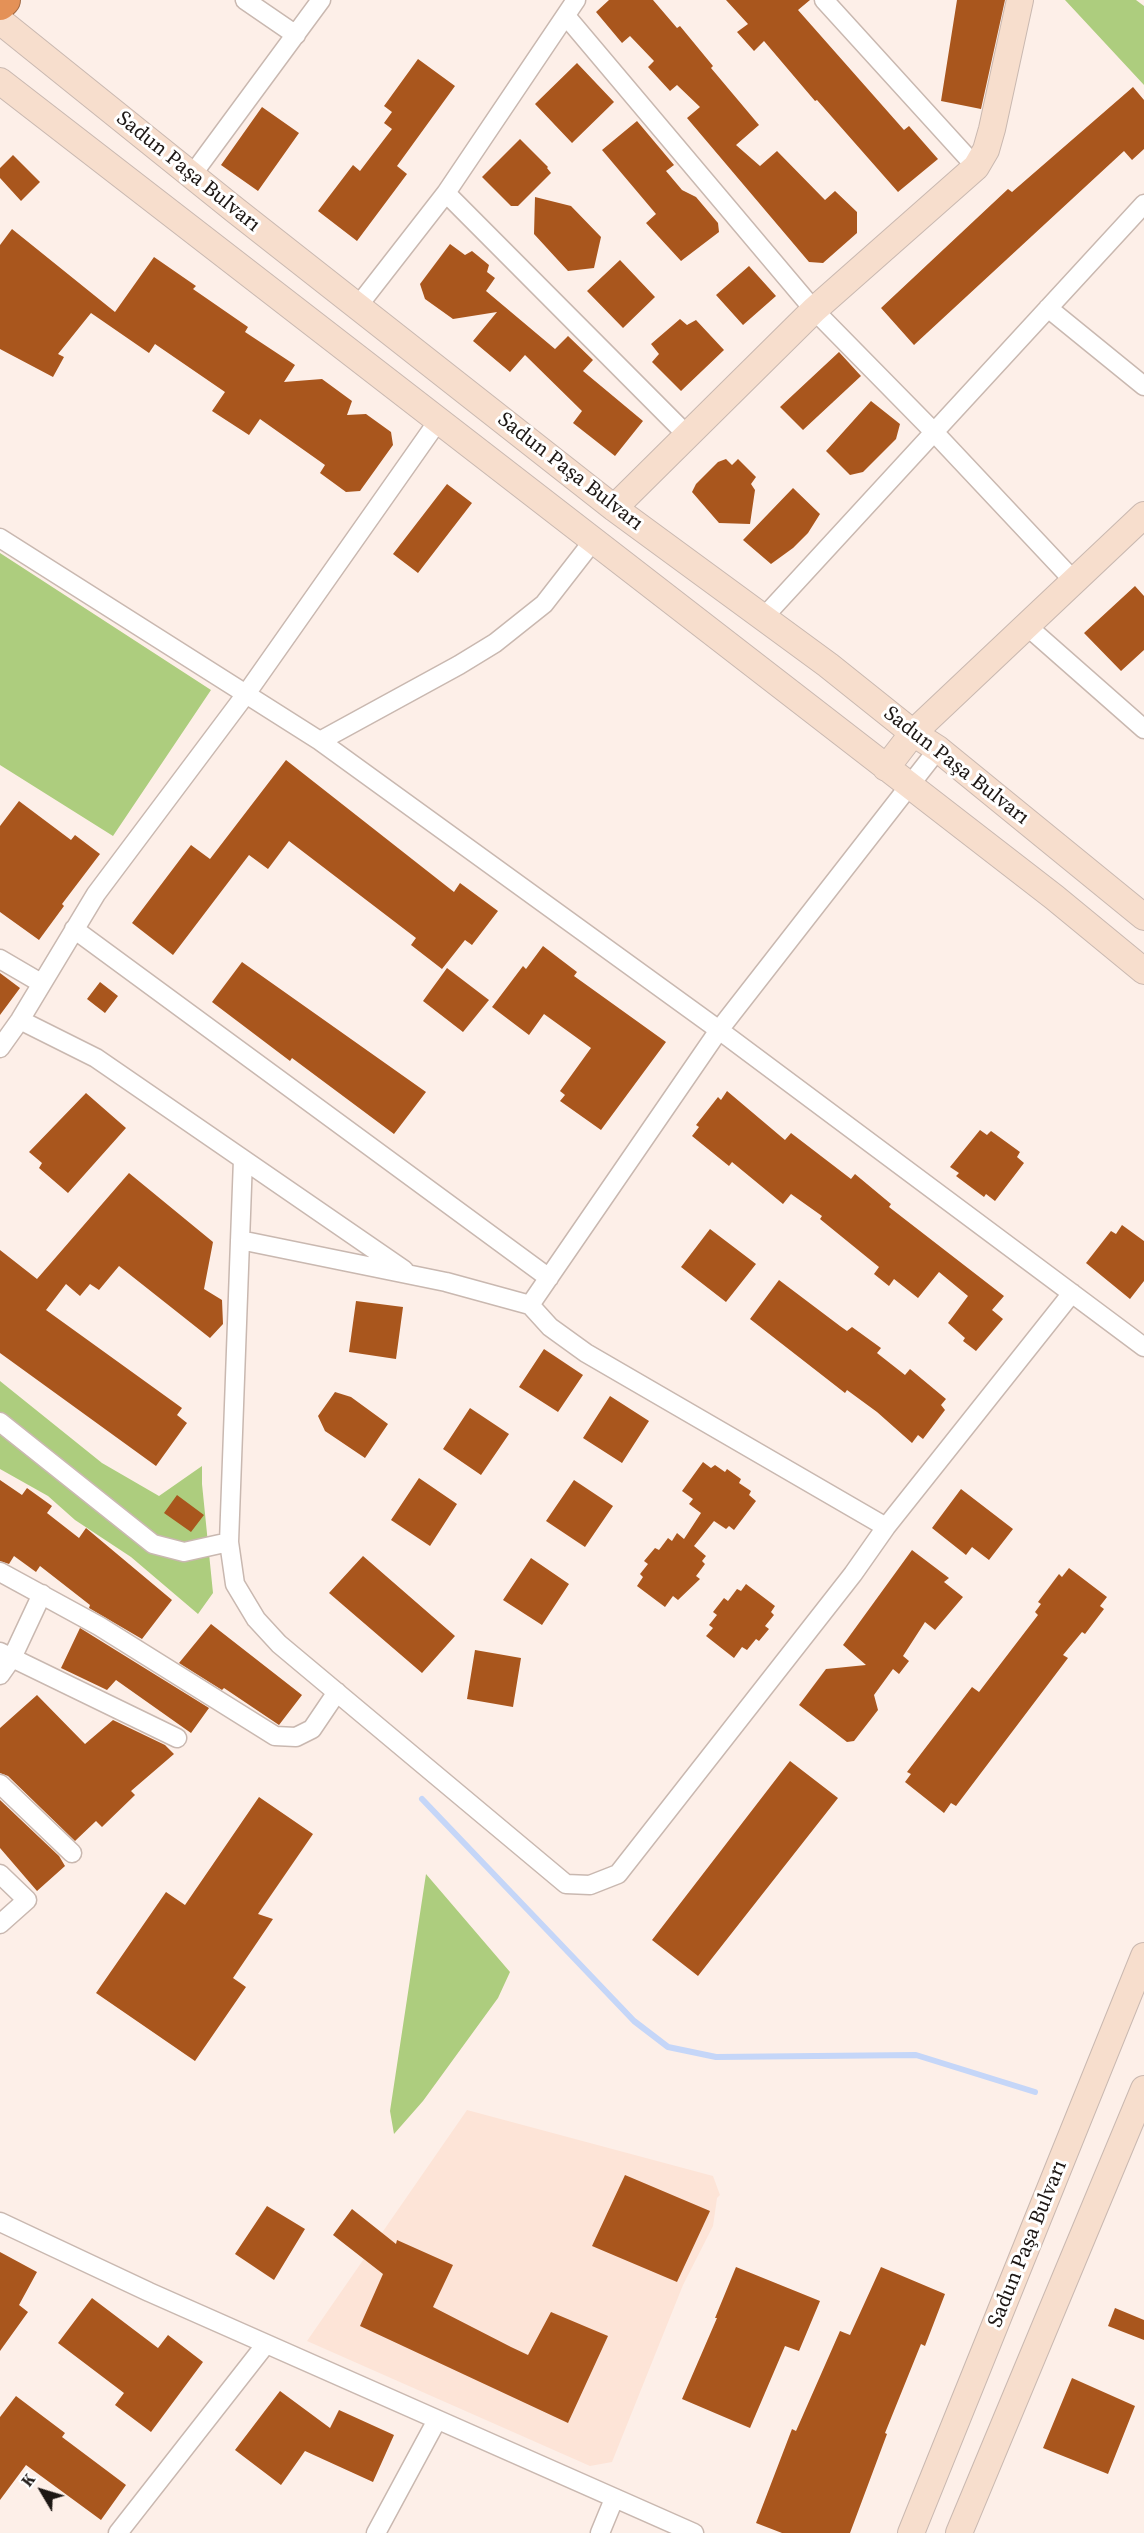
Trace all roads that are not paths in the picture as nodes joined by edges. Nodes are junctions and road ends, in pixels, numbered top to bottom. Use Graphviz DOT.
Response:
graph roads {
  1 [pos="4,0"];
  2 [pos="245,0"];
  3 [pos="321,0"];
  4 [pos="576,0"];
  5 [pos="824,0"];
  6 [pos="1020,0"];
  7 [pos="0,4"];
  8 [pos="566,15"];
  9 [pos="0,21"];
  10 [pos="296,35"];
  11 [pos="0,81"];
  12 [pos="976,167"];
  13 [pos="192,175"];
  14 [pos="446,193"];
  15 [pos="1144,204"];
  16 [pos="358,306"];
  17 [pos="1048,308"];
  18 [pos="814,310"];
  19 [pos="1144,386"];
  20 [pos="438,421"];
  21 [pos="933,431"];
  22 [pos="687,435"];
  23 [pos="614,508"];
  24 [pos="1144,515"];
  25 [pos="0,538"];
  26 [pos="593,541"];
  27 [pos="1074,581"];
  28 [pos="763,618"];
  29 [pos="1027,626"];
  30 [pos="246,694"];
  31 [pos="1144,729"];
  32 [pos="913,733"];
  33 [pos="320,741"];
  34 [pos="938,749"];
  35 [pos="886,768"];
  36 [pos="908,785"];
  37 [pos="1144,917"];
  38 [pos="74,929"];
  39 [pos="0,959"];
  40 [pos="1144,971"];
  41 [pos="41,982"];
  42 [pos="20,1020"];
  43 [pos="718,1030"];
  44 [pos="0,1048"];
  45 [pos="243,1160"];
  46 [pos="240,1240"];
  47 [pos="411,1274"];
  48 [pos="549,1278"];
  49 [pos="1072,1293"];
  50 [pos="530,1305"];
  51 [pos="1141,1338"];
  52 [pos="0,1422"];
  53 [pos="886,1527"];
  54 [pos="229,1542"];
  55 [pos="0,1572"];
  56 [pos="42,1594"];
  57 [pos="6,1655"];
  58 [pos="0,1675"];
  59 [pos="337,1692"];
  60 [pos="177,1738"];
  61 [pos="0,1784"];
  62 [pos="72,1853"];
  63 [pos="0,1874"];
  64 [pos="0,1924"];
  65 [pos="1144,1956"];
  66 [pos="1144,2089"];
  67 [pos="0,2222"];
  68 [pos="266,2344"];
  69 [pos="437,2420"];
  70 [pos="614,2499"];
  71 [pos="118,2533"];
  72 [pos="376,2533"];
  73 [pos="600,2533"];
  74 [pos="694,2533"];
  75 [pos="911,2533"];
  76 [pos="959,2533"];
  1 -- 7 [label="highway"];
  2 -- 10 [label="street"];
  3 -- 10 [label="street"];
  4 -- 8 [label="street"];
  5 -- 12 [label="street"];
  6 -- 12 [label="main road"];
  8 -- 14 [label="street"];
  8 -- 18 [label="street"];
  9 -- 13 [label="main road, Sadun Paşa Bulvarı"];
  10 -- 13 [label="street"];
  11 -- 20 [label="main road, Sadun Paşa Bulvarı"];
  12 -- 18 [label="main road"];
  13 -- 16 [label="main road, Sadun Paşa Bulvarı"];
  14 -- 16 [label="street"];
  14 -- 22 [label="street"];
  15 -- 17 [label="street"];
  16 -- 23 [label="main road, Sadun Paşa Bulvarı"];
  17 -- 19 [label="street"];
  17 -- 21 [label="street"];
  18 -- 21 [label="street"];
  18 -- 22 [label="main road"];
  20 -- 26 [label="main road, Sadun Paşa Bulvarı"];
  20 -- 30 [label="street"];
  21 -- 27 [label="street"];
  21 -- 28 [label="street"];
  22 -- 23 [label="main road"];
  23 -- 28 [label="main road, Sadun Paşa Bulvarı"];
  24 -- 27 [label="main road"];
  25 -- 30 [label="street"];
  26 -- 33 [label="street"];
  26 -- 35 [label="main road, Sadun Paşa Bulvarı"];
  27 -- 29 [label="main road"];
  28 -- 32 [label="main road, Sadun Paşa Bulvarı"];
  29 -- 31 [label="street"];
  29 -- 32 [label="main road"];
  30 -- 33 [label="street"];
  30 -- 38 [label="street"];
  32 -- 34 [label="main road, Sadun Paşa Bulvarı"];
  32 -- 35 [label="main road"];
  33 -- 43 [label="street"];
  34 -- 36 [label="street"];
  34 -- 37 [label="main road, Sadun Paşa Bulvarı"];
  35 -- 36 [label="main road, Sadun Paşa Bulvarı"];
  36 -- 40 [label="main road, Sadun Paşa Bulvarı"];
  36 -- 43 [label="street"];
  38 -- 41 [label="street"];
  38 -- 48 [label="street"];
  39 -- 41 [label="street"];
  41 -- 42 [label="street"];
  42 -- 44 [label="street"];
  42 -- 45 [label="street"];
  43 -- 48 [label="street"];
  43 -- 49 [label="street"];
  45 -- 46 [label="street"];
  45 -- 47 [label="street"];
  46 -- 47 [label="street"];
  46 -- 54 [label="street"];
  47 -- 50 [label="street"];
  48 -- 50 [label="street"];
  49 -- 51 [label="street"];
  49 -- 53 [label="street"];
  50 -- 53 [label="street"];
  52 -- 54 [label="street"];
  53 -- 59 [label="street"];
  54 -- 59 [label="street"];
  55 -- 56 [label="street"];
  56 -- 57 [label="street"];
  56 -- 59 [label="street"];
  57 -- 58 [label="street"];
  57 -- 60 [label="street"];
  61 -- 62 [label="street"];
  63 -- 64 [label="street"];
  65 -- 75 [label="main road, Sadun Paşa Bulvarı"];
  66 -- 76 [label="main road"];
  67 -- 68 [label="street"];
  68 -- 69 [label="street"];
  68 -- 71 [label="street"];
  69 -- 70 [label="street"];
  69 -- 72 [label="street"];
  70 -- 73 [label="street"];
  70 -- 74 [label="street"];
}
